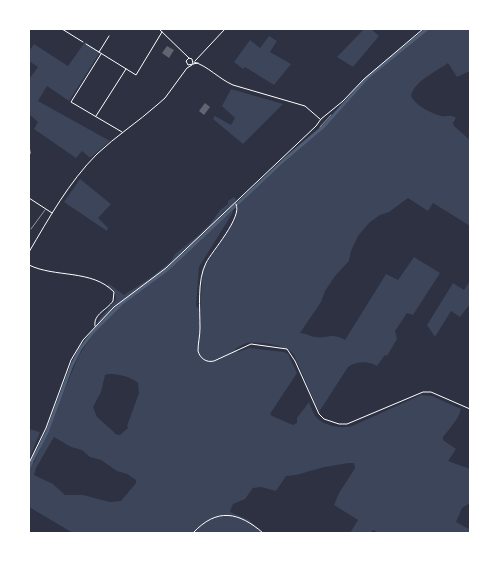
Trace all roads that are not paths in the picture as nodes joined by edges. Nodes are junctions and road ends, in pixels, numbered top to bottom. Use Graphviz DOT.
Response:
graph roads {
  1 [pos="62,29"];
  2 [pos="159,29"];
  3 [pos="225,29"];
  4 [pos="423,29"];
  5 [pos="162,32"];
  6 [pos="109,36"];
  7 [pos="83,42"];
  8 [pos="86,44"];
  9 [pos="99,52"];
  10 [pos="101,54"];
  11 [pos="184,55"];
  12 [pos="190,58"];
  13 [pos="197,59"];
  14 [pos="186,60"];
  15 [pos="193,63"];
  16 [pos="186,64"];
  17 [pos="187,68"];
  18 [pos="126,69"];
  19 [pos="96,116"];
  20 [pos="321,120"];
  21 [pos="122,132"];
  22 [pos="29,146"];
  23 [pos="29,156"];
  24 [pos="29,198"];
  25 [pos="236,204"];
  26 [pos="46,209"];
  27 [pos="53,214"];
  28 [pos="31,229"];
  29 [pos="29,252"];
  30 [pos="29,265"];
  31 [pos="95,326"];
  32 [pos="470,409"];
  33 [pos="29,463"];
  34 [pos="194,533"];
  35 [pos="264,533"];
  1 -- 7 [label="street"];
  2 -- 5 [label="street"];
  3 -- 13 [label="street"];
  4 -- 20 [label="street"];
  5 -- 11 [label="street"];
  5 -- 18 [label="street"];
  6 -- 9 [label="street"];
  8 -- 9 [label="street"];
  9 -- 10 [label="street"];
  10 -- 18 [label="street"];
  10 -- 19 [label="street"];
  11 -- 12 [label="street"];
  11 -- 14 [label="street"];
  12 -- 13 [label="street"];
  12 -- 14 [label="street"];
  12 -- 15 [label="street"];
  13 -- 15 [label="street"];
  14 -- 16 [label="street"];
  15 -- 16 [label="street"];
  15 -- 17 [label="street"];
  15 -- 20 [label="street"];
  16 -- 17 [label="street"];
  17 -- 21 [label="street"];
  18 -- 19 [label="street"];
  19 -- 21 [label="street"];
  20 -- 25 [label="street"];
  21 -- 27 [label="street"];
  22 -- 23 [label="street"];
  24 -- 26 [label="street"];
  25 -- 31 [label="street"];
  25 -- 32 [label="street"];
  26 -- 27 [label="street"];
  26 -- 28 [label="lane"];
  27 -- 29 [label="street"];
  30 -- 31 [label="street"];
  31 -- 33 [label="street"];
  34 -- 35 [label="street"];
}
